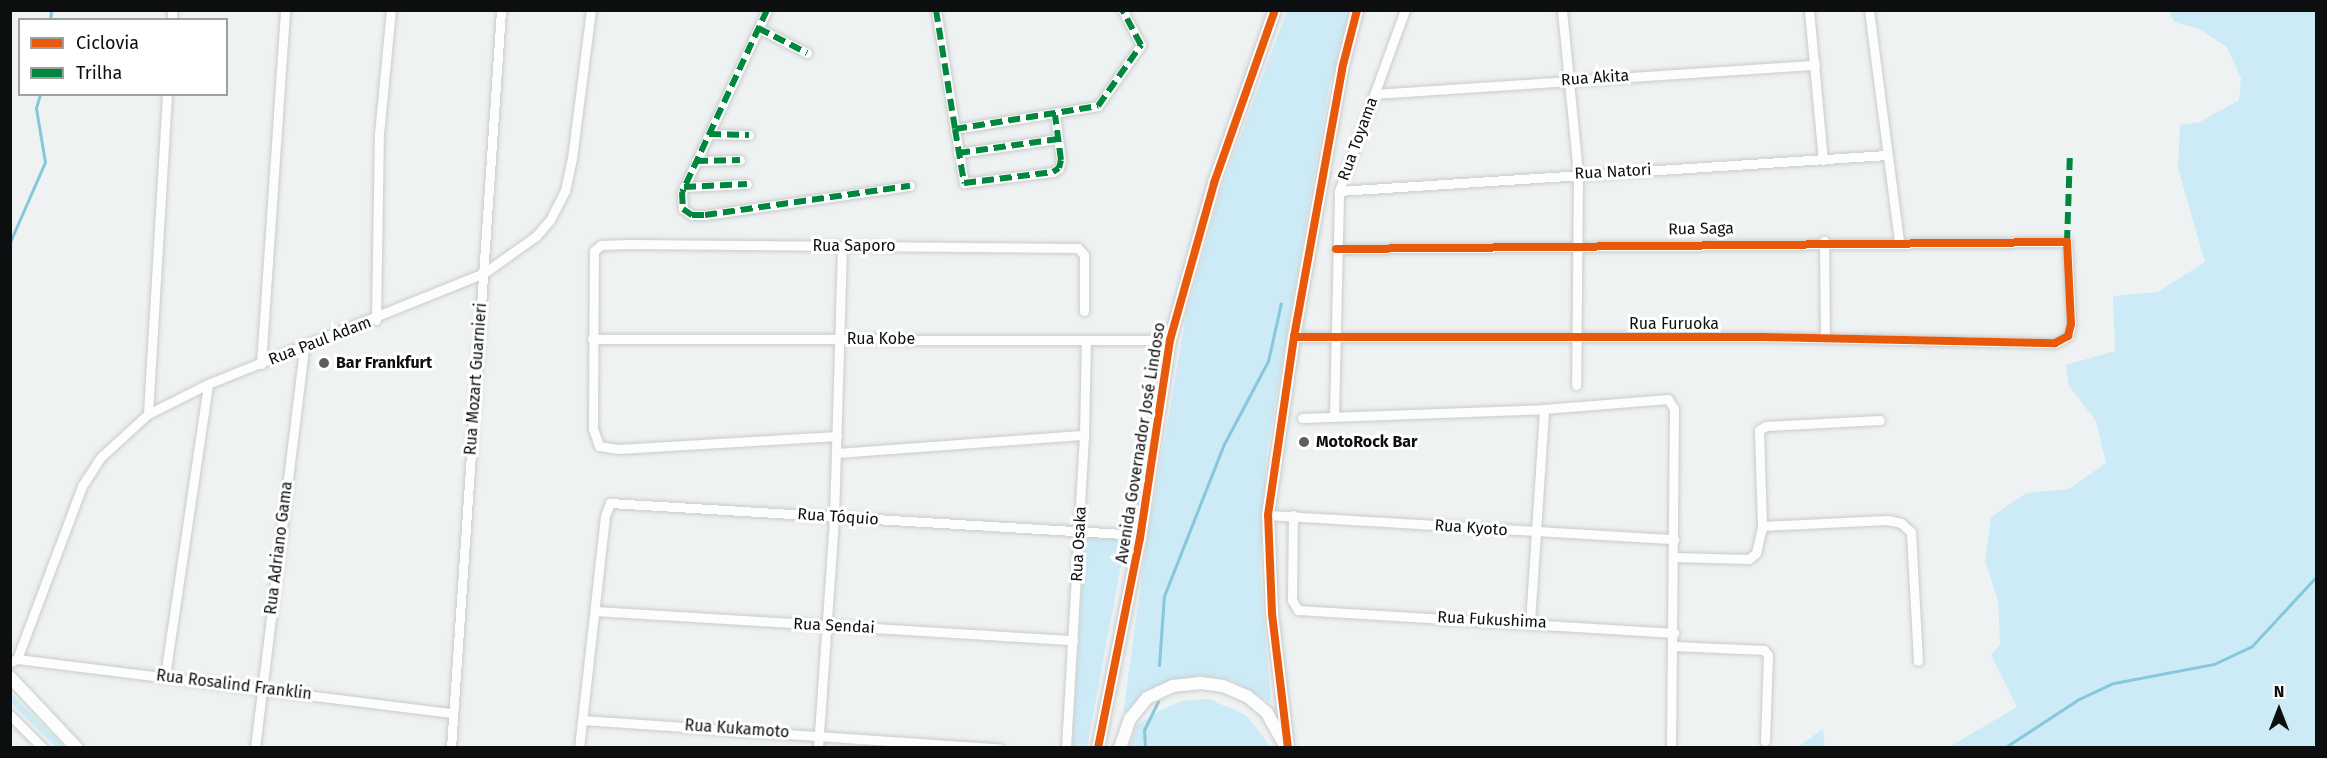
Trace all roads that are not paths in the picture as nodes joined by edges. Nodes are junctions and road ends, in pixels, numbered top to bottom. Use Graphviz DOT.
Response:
graph roads {
  1 [pos="285,10"];
  2 [pos="391,10"];
  3 [pos="501,10"];
  4 [pos="591,10"];
  5 [pos="767,10"];
  6 [pos="936,10"];
  7 [pos="1122,10"];
  8 [pos="1275,10"];
  9 [pos="1357,10"];
  10 [pos="1405,10"];
  11 [pos="1562,10"];
  12 [pos="1809,10"];
  13 [pos="1869,10"];
  14 [pos="758,28"];
  15 [pos="807,53"];
  16 [pos="1815,65"];
  17 [pos="1570,80"];
  18 [pos="1375,94"];
  19 [pos="167,96"];
  20 [pos="1055,115"];
  21 [pos="955,129"];
  22 [pos="709,134"];
  23 [pos="749,135"];
  24 [pos="1058,139"];
  25 [pos="958,153"];
  26 [pos="1887,155"];
  27 [pos="740,160"];
  28 [pos="1823,160"];
  29 [pos="696,161"];
  30 [pos="1578,174"];
  31 [pos="747,184"];
  32 [pos="910,186"];
  33 [pos="684,187"];
  34 [pos="1339,191"];
  35 [pos="1899,240"];
  36 [pos="1824,241"];
  37 [pos="1578,245"];
  38 [pos="842,246"];
  39 [pos="1336,249"];
  40 [pos="484,273"];
  41 [pos="1084,311"];
  42 [pos="376,320"];
  43 [pos="1294,337"];
  44 [pos="1334,337"];
  45 [pos="1579,338"];
  46 [pos="1825,338"];
  47 [pos="591,339"];
  48 [pos="841,339"];
  49 [pos="1086,340"];
  50 [pos="1170,340"];
  51 [pos="2055,343"];
  52 [pos="304,349"];
  53 [pos="261,364"];
  54 [pos="208,384"];
  55 [pos="1576,385"];
  56 [pos="1544,409"];
  57 [pos="148,414"];
  58 [pos="1334,416"];
  59 [pos="1302,418"];
  60 [pos="1880,420"];
  61 [pos="1084,435"];
  62 [pos="837,436"];
  63 [pos="837,453"];
  64 [pos="1268,515"];
  65 [pos="1293,515"];
  66 [pos="834,517"];
  67 [pos="1762,526"];
  68 [pos="1080,531"];
  69 [pos="1535,532"];
  70 [pos="1122,534"];
  71 [pos="1674,539"];
  72 [pos="1674,557"];
  73 [pos="596,611"];
  74 [pos="1530,622"];
  75 [pos="827,626"];
  76 [pos="1674,633"];
  77 [pos="1073,640"];
  78 [pos="1673,646"];
  79 [pos="14,660"];
  80 [pos="1918,661"];
  81 [pos="165,676"];
  82 [pos="10,677"];
  83 [pos="261,688"];
  84 [pos="452,713"];
  85 [pos="10,716"];
  86 [pos="583,720"];
  87 [pos="819,734"];
  88 [pos="1766,741"];
  89 [pos="43,747"];
  90 [pos="77,747"];
  91 [pos="255,747"];
  92 [pos="451,747"];
  93 [pos="579,747"];
  94 [pos="818,747"];
  95 [pos="999,747"];
  96 [pos="1066,747"];
  97 [pos="1098,747"];
  98 [pos="1120,747"];
  99 [pos="1287,747"];
  100 [pos="1671,747"];
  1 -- 53 [label="street"];
  2 -- 42 [label="street"];
  3 -- 40 [label="street, Rua Mozart Guarnieri"];
  4 -- 40 [label="street, Rua Paul Adam"];
  5 -- 14 [label="street"];
  6 -- 21 [label="street"];
  7 -- 20 [label="street"];
  8 -- 50 [label="main road, Avenida Governador José Lindoso"];
  9 -- 43 [label="main road"];
  10 -- 18 [label="street, Rua Toyama"];
  11 -- 17 [label="street"];
  12 -- 16 [label="street"];
  13 -- 26 [label="street"];
  14 -- 15 [label="street"];
  14 -- 22 [label="street"];
  16 -- 17 [label="street, Rua Akita"];
  16 -- 28 [label="street"];
  17 -- 18 [label="street, Rua Akita"];
  17 -- 30 [label="street"];
  18 -- 34 [label="street, Rua Toyama"];
  19 -- 57 [label="street"];
  20 -- 21 [label="street"];
  20 -- 24 [label="street"];
  21 -- 25 [label="street"];
  22 -- 23 [label="street"];
  22 -- 29 [label="street"];
  24 -- 25 [label="street"];
  24 -- 25 [label="street"];
  26 -- 28 [label="street, Rua Natori"];
  26 -- 35 [label="street"];
  27 -- 29 [label="street"];
  28 -- 30 [label="street, Rua Natori"];
  29 -- 33 [label="street"];
  30 -- 34 [label="street, Rua Natori"];
  30 -- 37 [label="street"];
  31 -- 33 [label="street"];
  32 -- 33 [label="street"];
  34 -- 39 [label="street, Rua Toyama"];
  35 -- 36 [label="street, Rua Saga"];
  35 -- 51 [label="street, Rua Saga"];
  36 -- 37 [label="street, Rua Saga"];
  36 -- 46 [label="street"];
  37 -- 39 [label="street, Rua Saga"];
  37 -- 45 [label="street"];
  38 -- 41 [label="street, Rua Saporo"];
  38 -- 47 [label="street, Rua Saporo"];
  38 -- 48 [label="street"];
  39 -- 44 [label="street, Rua Toyama"];
  40 -- 42 [label="street, Rua Paul Adam"];
  40 -- 84 [label="street, Rua Mozart Guarnieri"];
  42 -- 52 [label="street, Rua Paul Adam"];
  43 -- 44 [label="street, Rua Furuoka"];
  43 -- 64 [label="main road"];
  44 -- 45 [label="street, Rua Furuoka"];
  44 -- 58 [label="street, Rua Toyama"];
  45 -- 46 [label="street, Rua Furuoka"];
  45 -- 55 [label="street"];
  46 -- 51 [label="street, Rua Furuoka"];
  47 -- 48 [label="street, Rua Kobe"];
  47 -- 62 [label="street, Rua Saporo"];
  48 -- 49 [label="street, Rua Kobe"];
  48 -- 62 [label="street"];
  49 -- 50 [label="street, Rua Kobe"];
  49 -- 61 [label="street, Rua Osaka"];
  50 -- 97 [label="main road, Avenida Governador José Lindoso"];
  52 -- 53 [label="street, Rua Paul Adam"];
  52 -- 83 [label="street, Rua Adriano Gama"];
  53 -- 54 [label="street, Rua Paul Adam"];
  54 -- 57 [label="street, Rua Paul Adam"];
  54 -- 81 [label="street"];
  56 -- 58 [label="street"];
  56 -- 69 [label="street"];
  56 -- 71 [label="street"];
  57 -- 79 [label="street, Rua Paul Adam"];
  58 -- 59 [label="street"];
  60 -- 67 [label="street"];
  61 -- 63 [label="street"];
  61 -- 68 [label="street, Rua Osaka"];
  62 -- 63 [label="street"];
  63 -- 66 [label="street"];
  64 -- 65 [label="street, Rua Kyoto"];
  64 -- 99 [label="main road"];
  65 -- 69 [label="street, Rua Kyoto"];
  65 -- 74 [label="street, Rua Fukushima"];
  66 -- 68 [label="street, Rua Tóquio"];
  66 -- 73 [label="street, Rua Tóquio"];
  66 -- 75 [label="street"];
  67 -- 72 [label="street"];
  67 -- 80 [label="street"];
  68 -- 70 [label="street, Rua Tóquio"];
  68 -- 77 [label="street, Rua Osaka"];
  69 -- 71 [label="street, Rua Kyoto"];
  69 -- 74 [label="street"];
  71 -- 72 [label="street"];
  72 -- 76 [label="street"];
  73 -- 75 [label="street, Rua Sendai"];
  73 -- 86 [label="street"];
  74 -- 76 [label="street, Rua Fukushima"];
  75 -- 77 [label="street, Rua Sendai"];
  75 -- 87 [label="street"];
  76 -- 78 [label="street"];
  77 -- 96 [label="street, Rua Osaka"];
  78 -- 88 [label="street"];
  78 -- 100 [label="street"];
  79 -- 81 [label="street, Rua Rosalind Franklin"];
  81 -- 83 [label="street, Rua Rosalind Franklin"];
  82 -- 90 [label="main road"];
  83 -- 84 [label="street, Rua Rosalind Franklin"];
  83 -- 91 [label="street, Rua Adriano Gama"];
  84 -- 92 [label="street, Rua Mozart Guarnieri"];
  85 -- 89 [label="street"];
  86 -- 87 [label="street, Rua Kukamoto"];
  86 -- 93 [label="street"];
  87 -- 94 [label="street"];
  87 -- 95 [label="street, Rua Kukamoto"];
  98 -- 99 [label="main road"];
}
